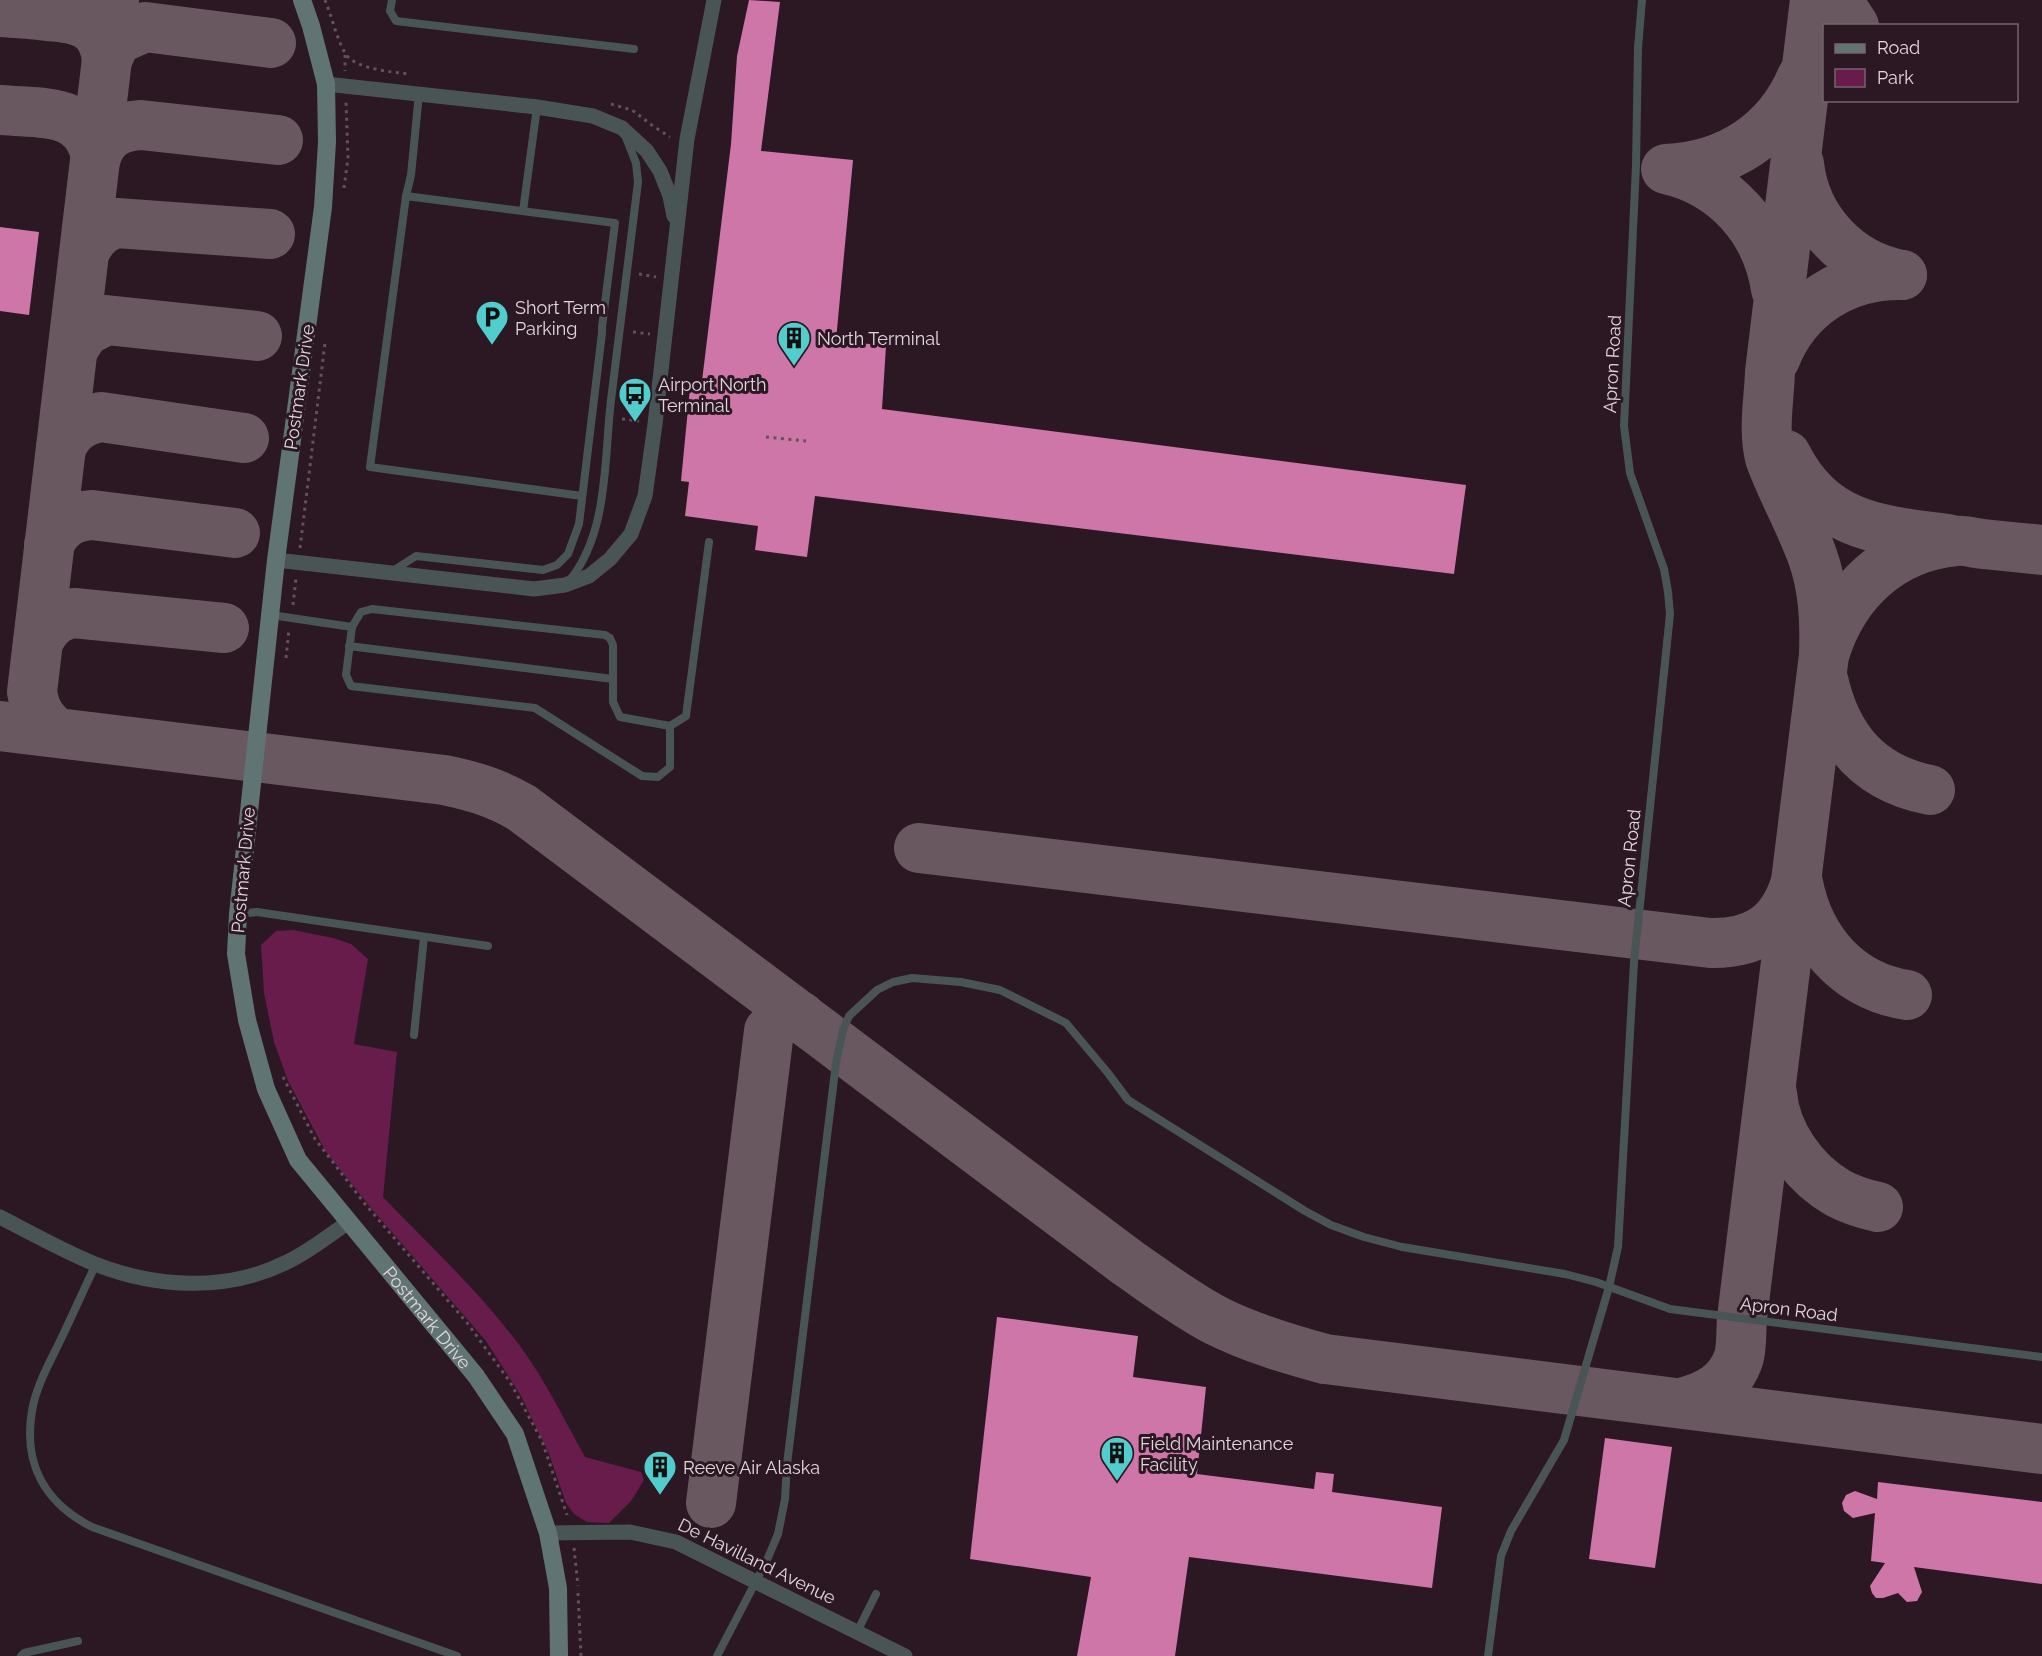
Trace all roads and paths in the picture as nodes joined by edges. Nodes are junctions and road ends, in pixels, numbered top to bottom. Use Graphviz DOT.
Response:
graph roads {
  1 [pos="302,0"];
  2 [pos="326,0"];
  3 [pos="392,0"];
  4 [pos="714,0"];
  5 [pos="1634,0"];
  6 [pos="1642,0"];
  7 [pos="634,50"];
  8 [pos="345,55"];
  9 [pos="418,76"];
  10 [pos="326,84"];
  11 [pos="346,86"];
  12 [pos="419,94"];
  13 [pos="603,102"];
  14 [pos="537,107"];
  15 [pos="622,128"];
  16 [pos="687,139"];
  17 [pos="343,194"];
  18 [pos="406,196"];
  19 [pos="523,211"];
  20 [pos="677,236"];
  21 [pos="638,274"];
  22 [pos="657,278"];
  23 [pos="631,332"];
  24 [pos="650,334"];
  25 [pos="326,337"];
  26 [pos="621,419"];
  27 [pos="639,421"];
  28 [pos="766,437"];
  29 [pos="806,441"];
  30 [pos="582,496"];
  31 [pos="709,542"];
  32 [pos="276,560"];
  33 [pos="298,563"];
  34 [pos="390,573"];
  35 [pos="565,585"];
  36 [pos="270,615"];
  37 [pos="291,618"];
  38 [pos="352,627"];
  39 [pos="349,646"];
  40 [pos="285,665"];
  41 [pos="613,679"];
  42 [pos="670,726"];
  43 [pos="238,914"];
  44 [pos="424,937"];
  45 [pos="488,946"];
  46 [pos="414,1035"];
  47 [pos="280,1071"];
  48 [pos="0,1217"];
  49 [pos="349,1221"];
  50 [pos="96,1264"];
  51 [pos="1609,1287"];
  52 [pos="2042,1357"];
  53 [pos="573,1532"];
  54 [pos="548,1533"];
  55 [pos="756,1581"];
  56 [pos="876,1594"];
  57 [pos="857,1632"];
  58 [pos="78,1641"];
  59 [pos="21,1656"];
  60 [pos="458,1656"];
  61 [pos="560,1656"];
  62 [pos="581,1656"];
  63 [pos="717,1656"];
  64 [pos="905,1656"];
  65 [pos="1488,1656"];
  1 -- 10 [label="street, Postmark Drive"];
  2 -- 8 [label="path"];
  3 -- 7 [label="lane"];
  4 -- 16 [label="street"];
  5 -- 6 [label="lane"];
  6 -- 51 [label="lane, Apron Road"];
  8 -- 9 [label="path"];
  8 -- 11 [label="path"];
  10 -- 11 [label="street"];
  10 -- 32 [label="street, Postmark Drive"];
  11 -- 12 [label="street"];
  11 -- 17 [label="path"];
  12 -- 14 [label="street"];
  12 -- 18 [label="lane"];
  13 -- 16 [label="path"];
  14 -- 15 [label="street"];
  14 -- 19 [label="lane"];
  15 -- 20 [label="street"];
  15 -- 35 [label="lane"];
  16 -- 20 [label="street"];
  18 -- 19 [label="lane"];
  18 -- 30 [label="lane"];
  19 -- 30 [label="lane"];
  20 -- 35 [label="street"];
  21 -- 22 [label="path"];
  23 -- 24 [label="path"];
  25 -- 33 [label="path"];
  26 -- 27 [label="path"];
  28 -- 29 [label="path"];
  30 -- 34 [label="lane"];
  31 -- 42 [label="lane"];
  32 -- 33 [label="street"];
  32 -- 36 [label="street, Postmark Drive"];
  33 -- 34 [label="street"];
  33 -- 37 [label="path"];
  34 -- 35 [label="street"];
  36 -- 37 [label="lane"];
  36 -- 43 [label="street, Postmark Drive"];
  37 -- 38 [label="lane"];
  37 -- 40 [label="path"];
  38 -- 39 [label="lane"];
  38 -- 41 [label="lane"];
  39 -- 41 [label="lane"];
  39 -- 42 [label="lane"];
  41 -- 42 [label="lane"];
  43 -- 44 [label="lane"];
  43 -- 49 [label="street, Postmark Drive"];
  44 -- 45 [label="lane"];
  44 -- 46 [label="lane"];
  47 -- 53 [label="path"];
  48 -- 50 [label="street"];
  49 -- 50 [label="street"];
  49 -- 54 [label="street, Postmark Drive"];
  50 -- 60 [label="lane"];
  51 -- 52 [label="lane, Apron Road"];
  51 -- 55 [label="lane"];
  51 -- 65 [label="lane"];
  53 -- 54 [label="street, De Havilland Avenue"];
  53 -- 55 [label="street, De Havilland Avenue"];
  53 -- 62 [label="path"];
  54 -- 61 [label="street, Postmark Drive"];
  55 -- 57 [label="street, De Havilland Avenue"];
  55 -- 63 [label="lane"];
  56 -- 57 [label="lane"];
  57 -- 64 [label="street, De Havilland Avenue"];
  58 -- 59 [label="lane"];
}
